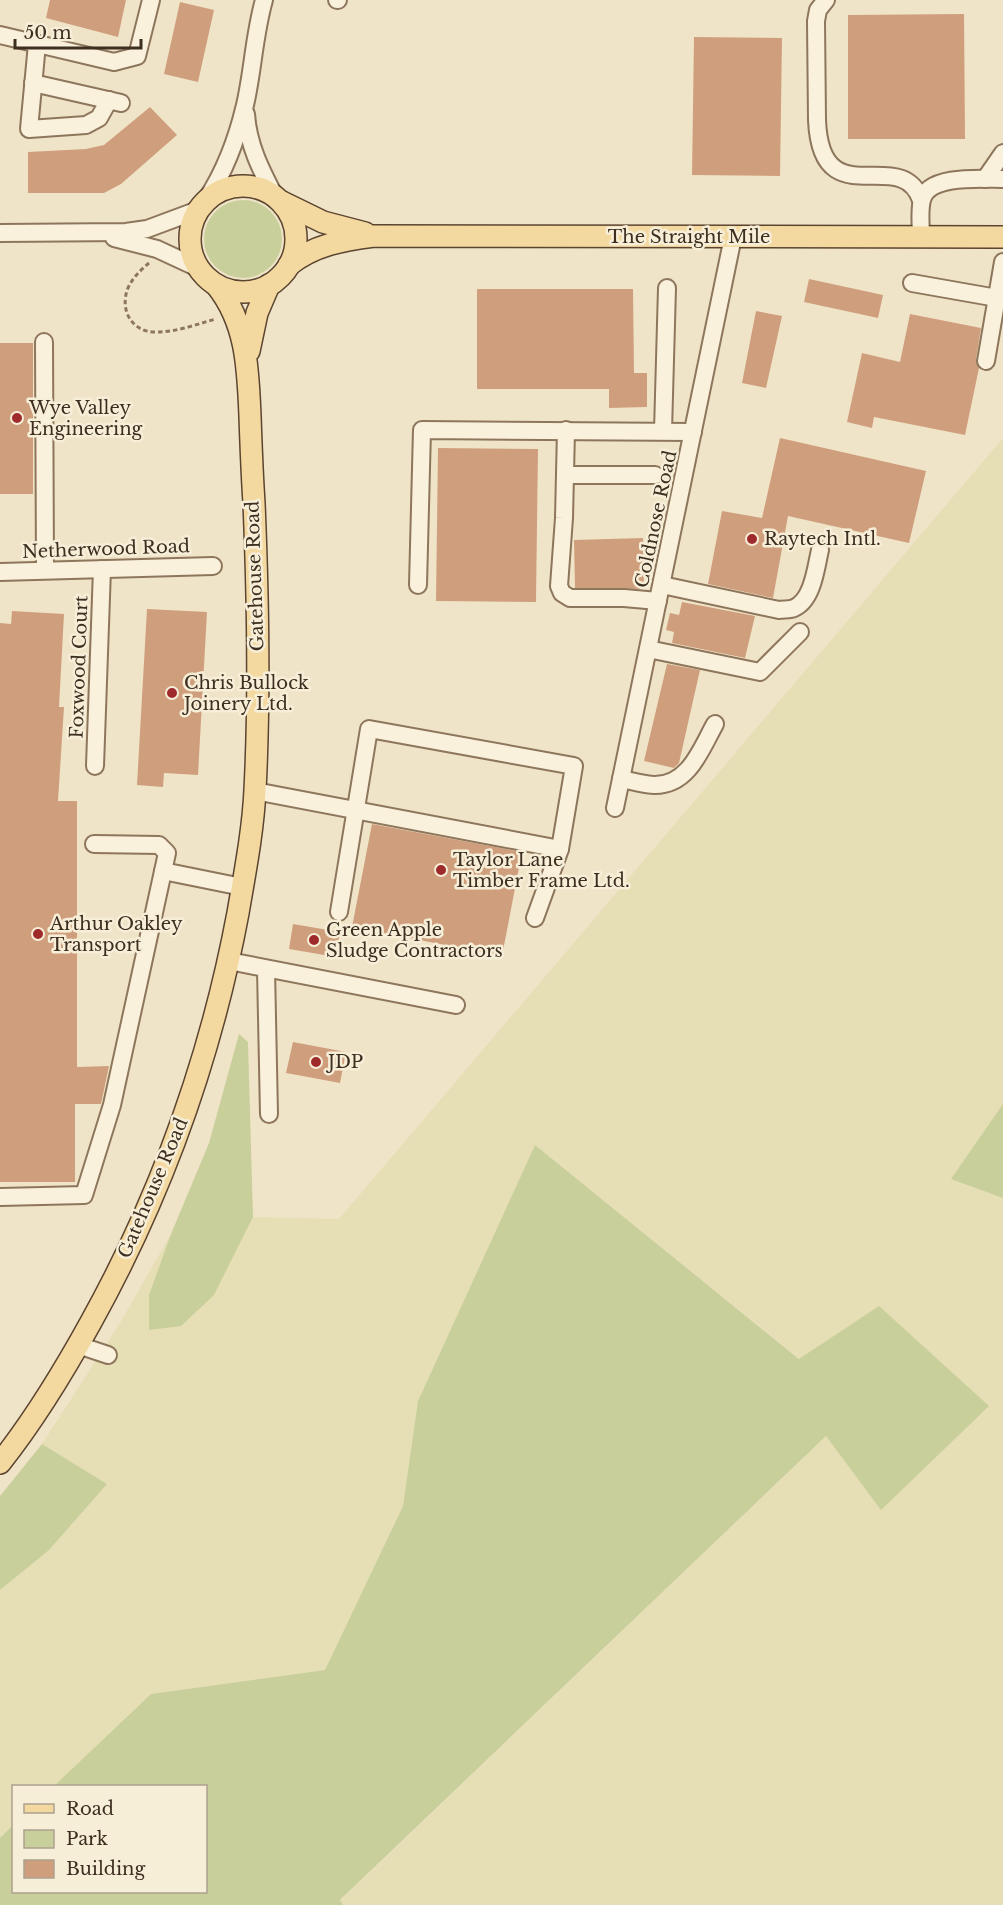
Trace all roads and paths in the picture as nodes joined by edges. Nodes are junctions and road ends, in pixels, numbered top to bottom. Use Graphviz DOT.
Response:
graph roads {
  1 [pos="151,0"];
  2 [pos="264,0"];
  3 [pos="826,0"];
  4 [pos="0,35"];
  5 [pos="37,44"];
  6 [pos="33,83"];
  7 [pos="245,104"];
  8 [pos="1003,153"];
  9 [pos="986,179"];
  10 [pos="1003,179"];
  11 [pos="278,199"];
  12 [pos="921,200"];
  13 [pos="202,205"];
  14 [pos="0,232"];
  15 [pos="99,234"];
  16 [pos="374,236"];
  17 [pos="734,237"];
  18 [pos="921,237"];
  19 [pos="1003,237"];
  20 [pos="146,256"];
  21 [pos="1003,262"];
  22 [pos="289,265"];
  23 [pos="198,268"];
  24 [pos="912,283"];
  25 [pos="269,285"];
  26 [pos="217,286"];
  27 [pos="667,288"];
  28 [pos="997,298"];
  29 [pos="225,316"];
  30 [pos="44,342"];
  31 [pos="247,361"];
  32 [pos="986,361"];
  33 [pos="566,430"];
  34 [pos="663,431"];
  35 [pos="693,432"];
  36 [pos="565,475"];
  37 [pos="655,475"];
  38 [pos="820,550"];
  39 [pos="213,566"];
  40 [pos="102,568"];
  41 [pos="45,570"];
  42 [pos="0,572"];
  43 [pos="418,585"];
  44 [pos="660,593"];
  45 [pos="800,632"];
  46 [pos="648,649"];
  47 [pos="715,724"];
  48 [pos="95,766"];
  49 [pos="621,779"];
  50 [pos="255,791"];
  51 [pos="615,808"];
  52 [pos="356,810"];
  53 [pos="94,844"];
  54 [pos="560,849"];
  55 [pos="164,871"];
  56 [pos="242,887"];
  57 [pos="339,912"];
  58 [pos="535,918"];
  59 [pos="229,962"];
  60 [pos="266,969"];
  61 [pos="456,1005"];
  62 [pos="269,1114"];
  63 [pos="0,1197"];
  64 [pos="78,1345"];
  65 [pos="108,1355"];
  66 [pos="0,1463"];
  1 -- 5 [label="street"];
  2 -- 7 [label="street"];
  3 -- 12 [label="street"];
  4 -- 5 [label="street"];
  5 -- 6 [label="street"];
  6 -- 6 [label="street"];
  7 -- 11 [label="street"];
  7 -- 13 [label="street"];
  8 -- 9 [label="street"];
  9 -- 10 [label="street"];
  9 -- 12 [label="street"];
  11 -- 13 [label="main road"];
  11 -- 16 [label="main road, The Straight Mile"];
  11 -- 22 [label="main road"];
  12 -- 18 [label="street"];
  13 -- 15 [label="street"];
  13 -- 23 [label="main road"];
  14 -- 15 [label="street"];
  15 -- 23 [label="street"];
  16 -- 17 [label="main road, The Straight Mile"];
  16 -- 22 [label="main road, The Straight Mile"];
  17 -- 18 [label="main road, The Straight Mile"];
  17 -- 35 [label="street, Coldnose Road"];
  18 -- 19 [label="main road, The Straight Mile"];
  20 -- 29 [label="path"];
  21 -- 28 [label="street"];
  22 -- 25 [label="main road"];
  23 -- 26 [label="main road"];
  24 -- 28 [label="street"];
  25 -- 26 [label="main road"];
  25 -- 31 [label="main road, Gatehouse Road"];
  26 -- 31 [label="main road, Gatehouse Road"];
  27 -- 34 [label="street"];
  28 -- 32 [label="street"];
  30 -- 41 [label="street"];
  31 -- 50 [label="main road, Gatehouse Road"];
  33 -- 34 [label="street"];
  33 -- 36 [label="street"];
  33 -- 43 [label="street"];
  34 -- 35 [label="street"];
  35 -- 44 [label="street, Coldnose Road"];
  36 -- 37 [label="street"];
  36 -- 44 [label="street"];
  38 -- 44 [label="street"];
  39 -- 40 [label="street, Netherwood Road"];
  40 -- 41 [label="street, Netherwood Road"];
  40 -- 48 [label="street, Foxwood Court"];
  41 -- 42 [label="street, Netherwood Road"];
  44 -- 46 [label="street, Coldnose Road"];
  45 -- 46 [label="street"];
  46 -- 49 [label="street, Coldnose Road"];
  47 -- 49 [label="street"];
  49 -- 51 [label="street, Coldnose Road"];
  50 -- 52 [label="street"];
  50 -- 56 [label="main road, Gatehouse Road"];
  52 -- 54 [label="street"];
  52 -- 54 [label="street"];
  52 -- 57 [label="street"];
  53 -- 55 [label="street"];
  54 -- 58 [label="street"];
  55 -- 56 [label="street"];
  55 -- 63 [label="street"];
  56 -- 59 [label="main road, Gatehouse Road"];
  59 -- 60 [label="street"];
  59 -- 64 [label="main road, Gatehouse Road"];
  60 -- 61 [label="street"];
  60 -- 62 [label="street"];
  64 -- 65 [label="street"];
  64 -- 66 [label="main road, Gatehouse Road"];
}
